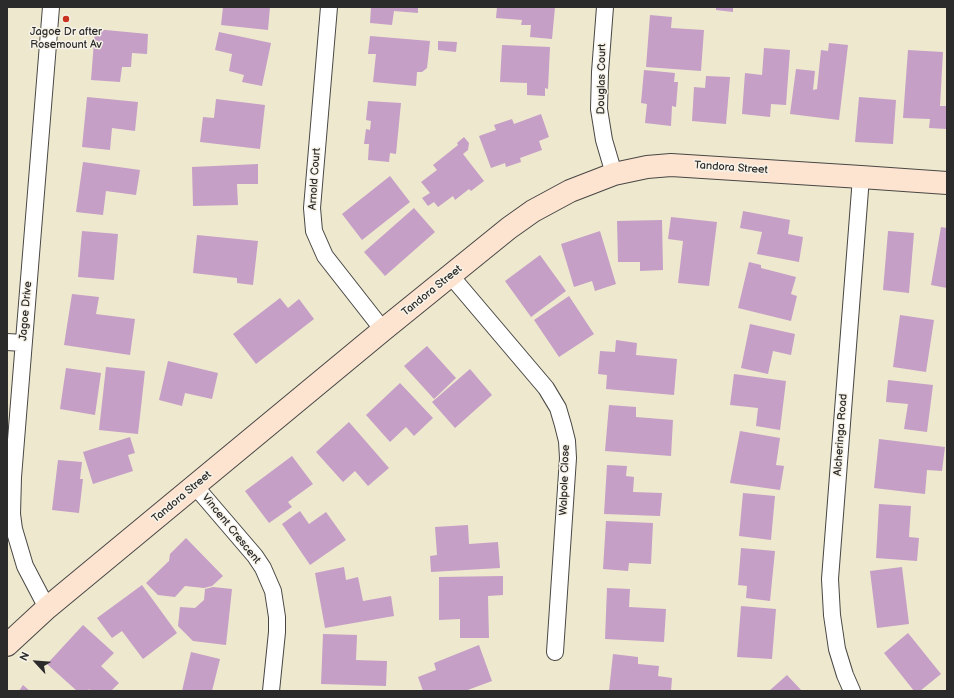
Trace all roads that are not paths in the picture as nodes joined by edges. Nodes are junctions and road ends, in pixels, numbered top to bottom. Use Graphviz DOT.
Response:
graph roads {
  1 [pos="50,7"];
  2 [pos="329,7"];
  3 [pos="605,7"];
  4 [pos="614,174"];
  5 [pos="861,177"];
  6 [pos="947,183"];
  7 [pos="450,276"];
  8 [pos="383,330"];
  9 [pos="7,342"];
  10 [pos="24,343"];
  11 [pos="195,486"];
  12 [pos="47,608"];
  13 [pos="7,645"];
  14 [pos="555,652"];
  15 [pos="271,691"];
  16 [pos="852,691"];
  1 -- 10 [label="street, Jagoe Drive"];
  2 -- 8 [label="street, Arnold Court"];
  3 -- 4 [label="street, Douglas Court"];
  4 -- 5 [label="street, Tandora Street"];
  4 -- 7 [label="street, Tandora Street"];
  5 -- 6 [label="street, Tandora Street"];
  5 -- 16 [label="street, Alcheringa Road"];
  7 -- 8 [label="street, Tandora Street"];
  7 -- 14 [label="street, Walpole Close"];
  8 -- 11 [label="street, Tandora Street"];
  9 -- 10 [label="street"];
  10 -- 12 [label="street, Jagoe Drive"];
  11 -- 12 [label="street, Tandora Street"];
  11 -- 15 [label="street, Vincent Crescent"];
  12 -- 13 [label="street, Tandora Street"];
}
